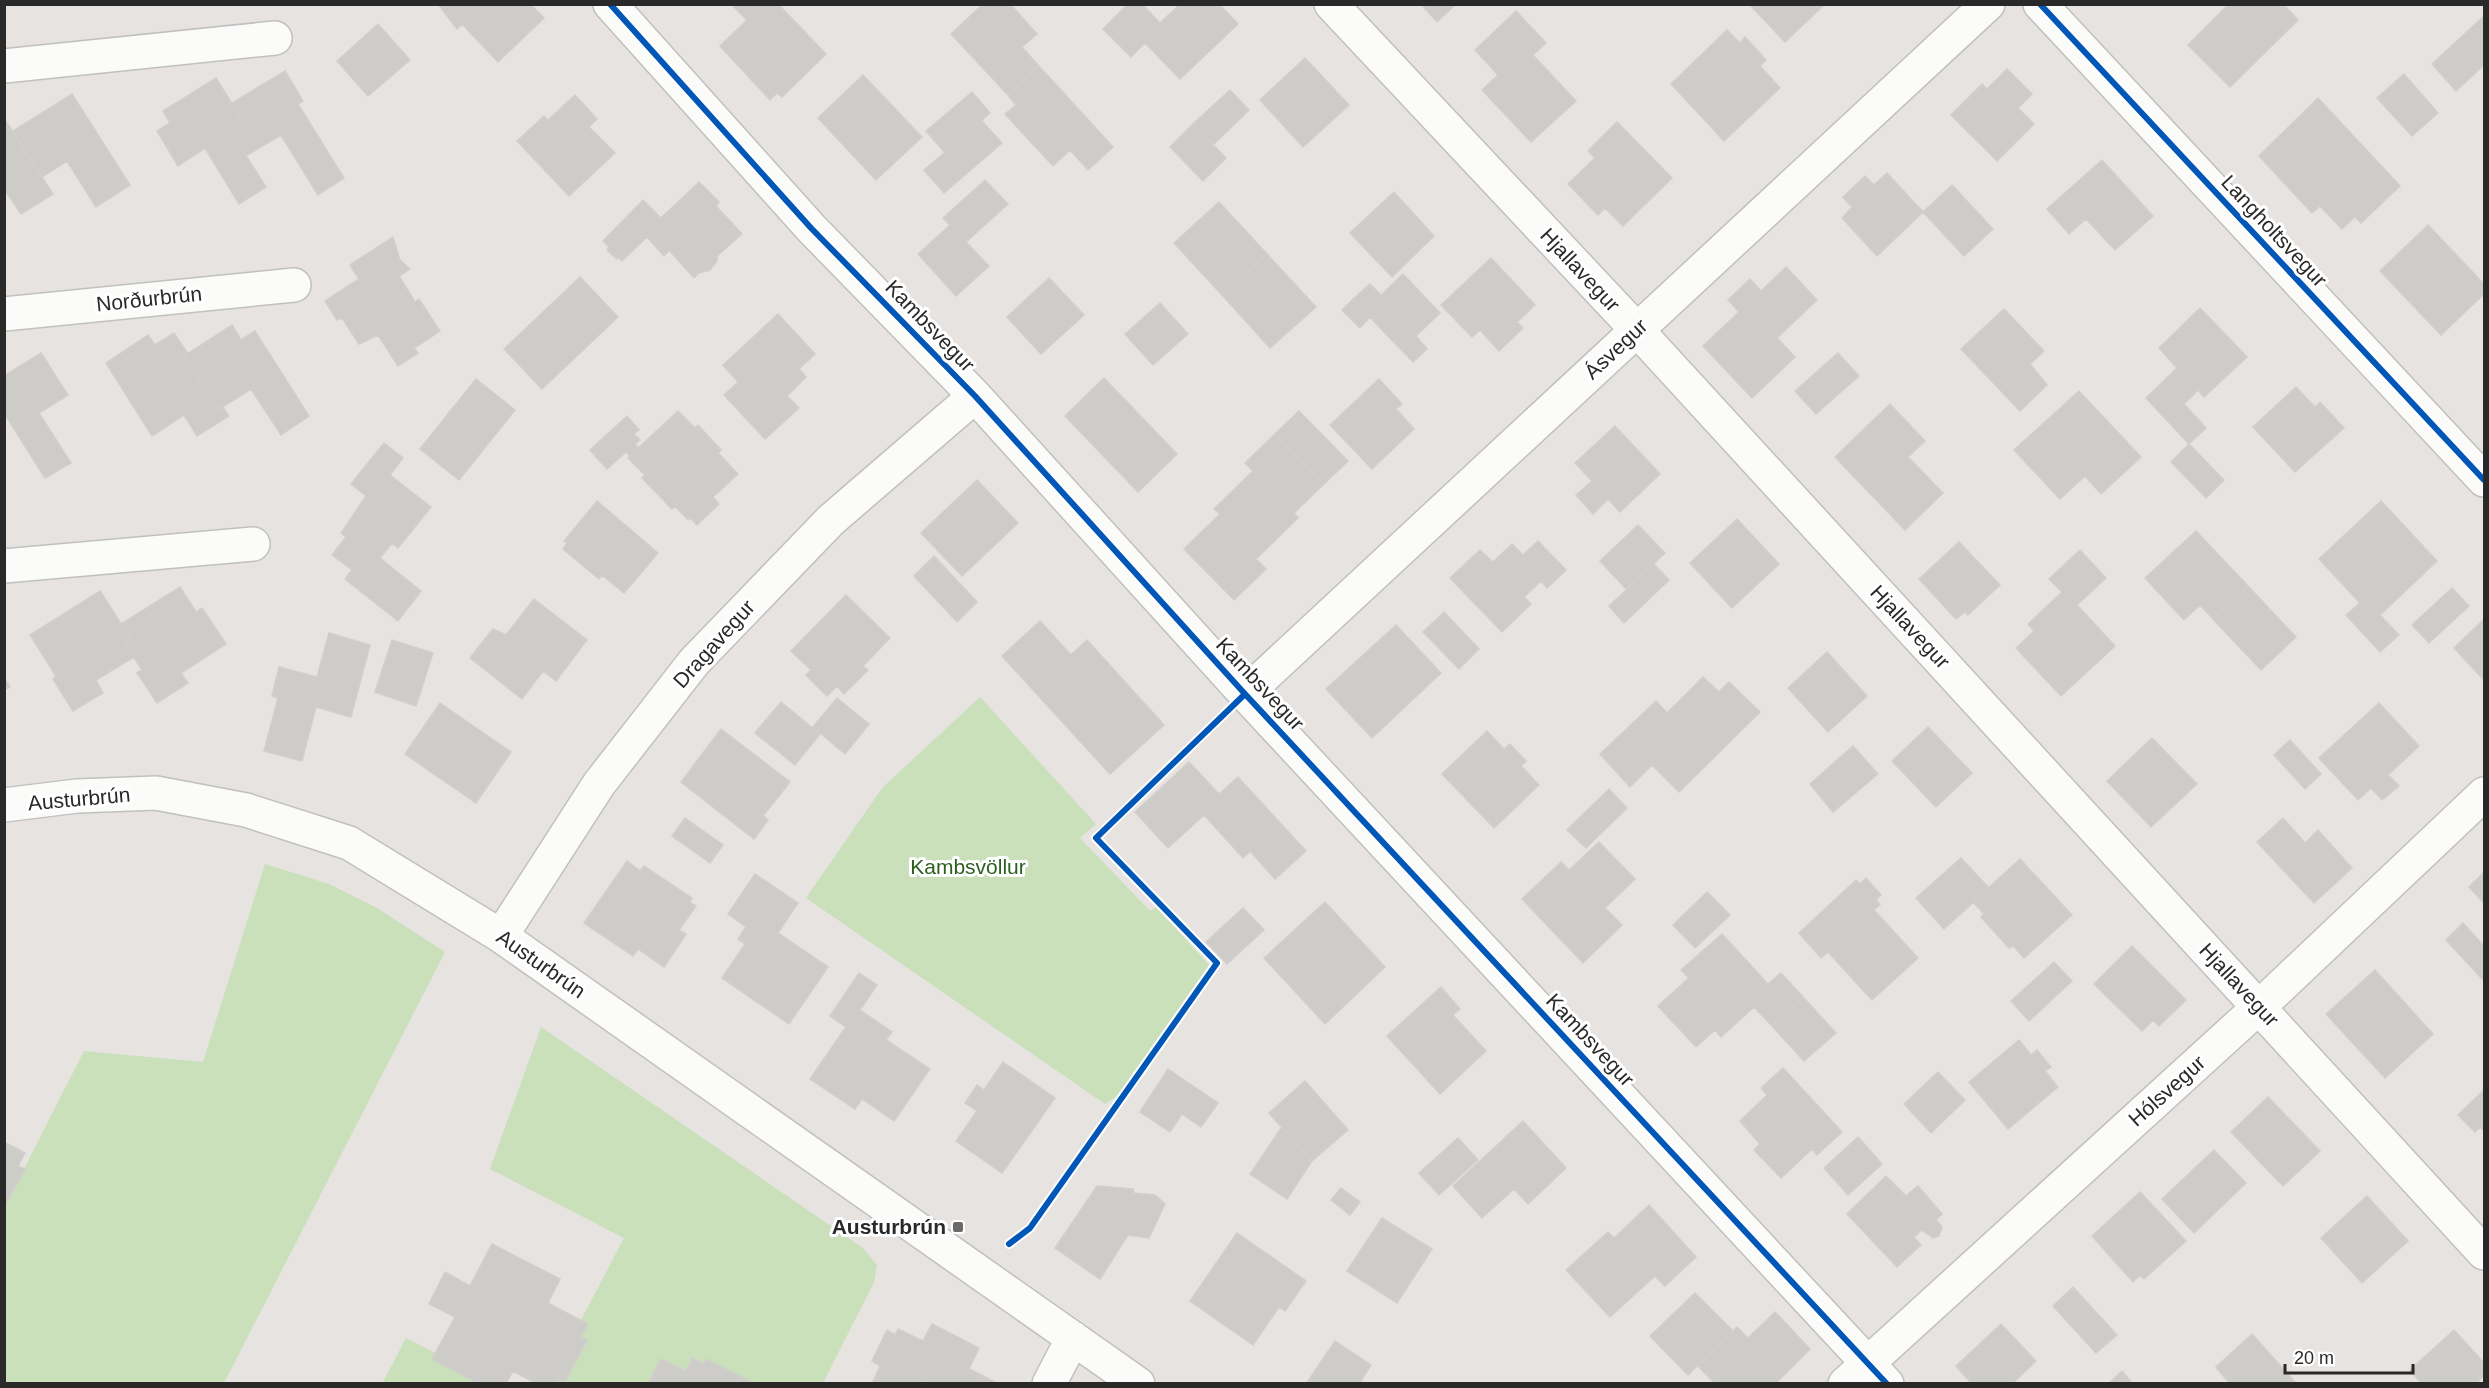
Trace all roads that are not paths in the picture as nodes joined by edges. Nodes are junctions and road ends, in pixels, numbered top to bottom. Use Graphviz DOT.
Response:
graph roads {
  1 [pos="610,4"];
  2 [pos="1331,4"];
  3 [pos="1988,4"];
  4 [pos="2040,4"];
  5 [pos="275,38"];
  6 [pos="4,66"];
  7 [pos="294,285"];
  8 [pos="4,314"];
  9 [pos="1637,330"];
  10 [pos="975,396"];
  11 [pos="2484,480"];
  12 [pos="253,544"];
  13 [pos="4,566"];
  14 [pos="1245,694"];
  15 [pos="2484,794"];
  16 [pos="4,806"];
  17 [pos="501,936"];
  18 [pos="2259,1007"];
  19 [pos="2484,1253"];
  20 [pos="1073,1338"];
  21 [pos="1866,1377"];
  22 [pos="1049,1383"];
  23 [pos="1138,1383"];
  1 -- 10 [label="street, Kambsvegur"];
  2 -- 9 [label="street, Hjallavegur"];
  3 -- 9 [label="street, Ásvegur"];
  4 -- 11 [label="street, Langholtsvegur"];
  5 -- 6 [label="street"];
  7 -- 8 [label="street, Norðurbrún"];
  9 -- 14 [label="street, Ásvegur"];
  9 -- 18 [label="street, Hjallavegur"];
  10 -- 14 [label="street, Kambsvegur"];
  10 -- 17 [label="street, Dragavegur"];
  12 -- 13 [label="street"];
  14 -- 21 [label="street, Kambsvegur"];
  15 -- 18 [label="street, Hólsvegur"];
  16 -- 17 [label="street, Austurbrún"];
  17 -- 20 [label="street, Austurbrún"];
  18 -- 19 [label="street, Hjallavegur"];
  18 -- 21 [label="street, Hólsvegur"];
  20 -- 22 [label="street"];
  20 -- 23 [label="street, Austurbrún"];
}
